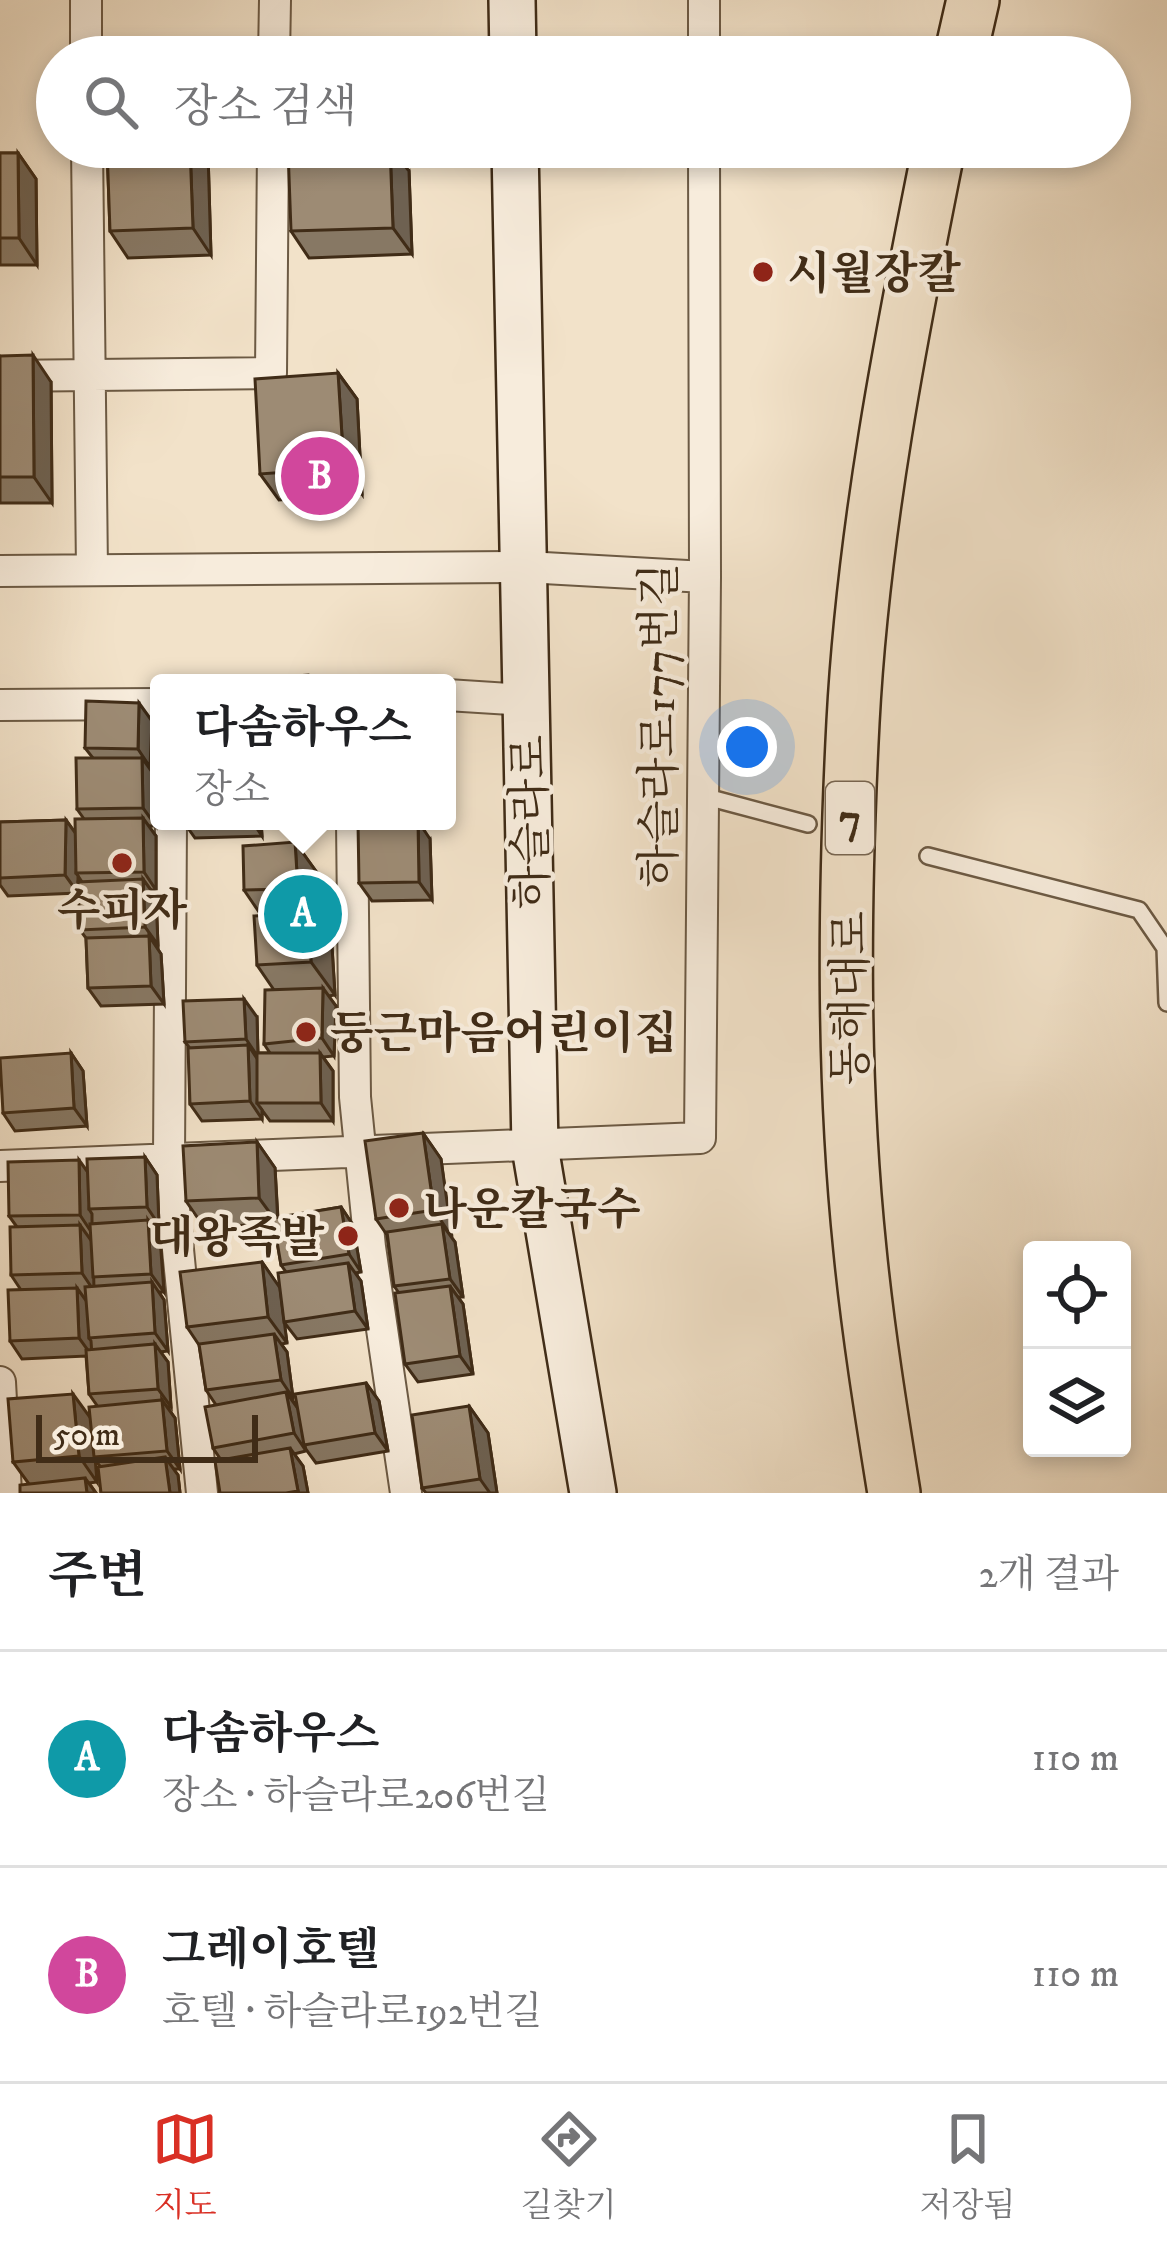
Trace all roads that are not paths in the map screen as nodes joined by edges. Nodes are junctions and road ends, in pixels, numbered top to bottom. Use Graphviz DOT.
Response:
graph roads {
  1 [pos="86,0"];
  2 [pos="275,0"];
  3 [pos="512,0"];
  4 [pos="704,0"];
  5 [pos="973,0"];
  6 [pos="86,36"];
  7 [pos="274,36"];
  8 [pos="513,36"];
  9 [pos="704,36"];
  10 [pos="965,36"];
  11 [pos="87,168"];
  12 [pos="273,168"];
  13 [pos="516,168"];
  14 [pos="704,168"];
  15 [pos="935,168"];
  16 [pos="0,376"];
  17 [pos="88,376"];
  18 [pos="526,567"];
  19 [pos="92,570"];
  20 [pos="0,571"];
  21 [pos="705,577"];
  22 [pos="456,696"];
  23 [pos="527,700"];
  24 [pos="150,704"];
  25 [pos="0,705"];
  26 [pos="703,796"];
  27 [pos="808,824"];
  28 [pos="171,830"];
  29 [pos="352,830"];
  30 [pos="928,856"];
  31 [pos="1167,1003"];
  32 [pos="535,1147"];
  33 [pos="360,1149"];
  34 [pos="169,1158"];
  35 [pos="0,1166"];
  36 [pos="0,1382"];
  37 [pos="6,1493"];
  38 [pos="202,1493"];
  39 [pos="406,1493"];
  40 [pos="593,1493"];
  41 [pos="894,1493"];
  1 -- 6 [label="street"];
  2 -- 7 [label="street"];
  3 -- 8 [label="street"];
  4 -- 9 [label="street"];
  5 -- 10 [label="main road"];
  11 -- 17 [label="street"];
  12 -- 17 [label="street"];
  13 -- 18 [label="street, 하슬라로"];
  14 -- 21 [label="street, 하슬라로177번길"];
  15 -- 41 [label="main road, 동해대로 / 7"];
  16 -- 17 [label="street"];
  17 -- 19 [label="street"];
  18 -- 19 [label="street"];
  18 -- 21 [label="street"];
  18 -- 23 [label="street, 하슬라로"];
  19 -- 20 [label="street"];
  21 -- 26 [label="street, 하슬라로177번길"];
  22 -- 23 [label="street"];
  23 -- 32 [label="street, 하슬라로"];
  24 -- 25 [label="street"];
  26 -- 27 [label="lane"];
  26 -- 32 [label="street, 하슬라로177번길"];
  28 -- 34 [label="street"];
  29 -- 33 [label="street"];
  30 -- 31 [label="lane"];
  32 -- 33 [label="street"];
  32 -- 40 [label="street, 하슬라로"];
  33 -- 34 [label="street"];
  33 -- 39 [label="street"];
  34 -- 35 [label="street"];
  34 -- 38 [label="street"];
  36 -- 37 [label="street"];
}
